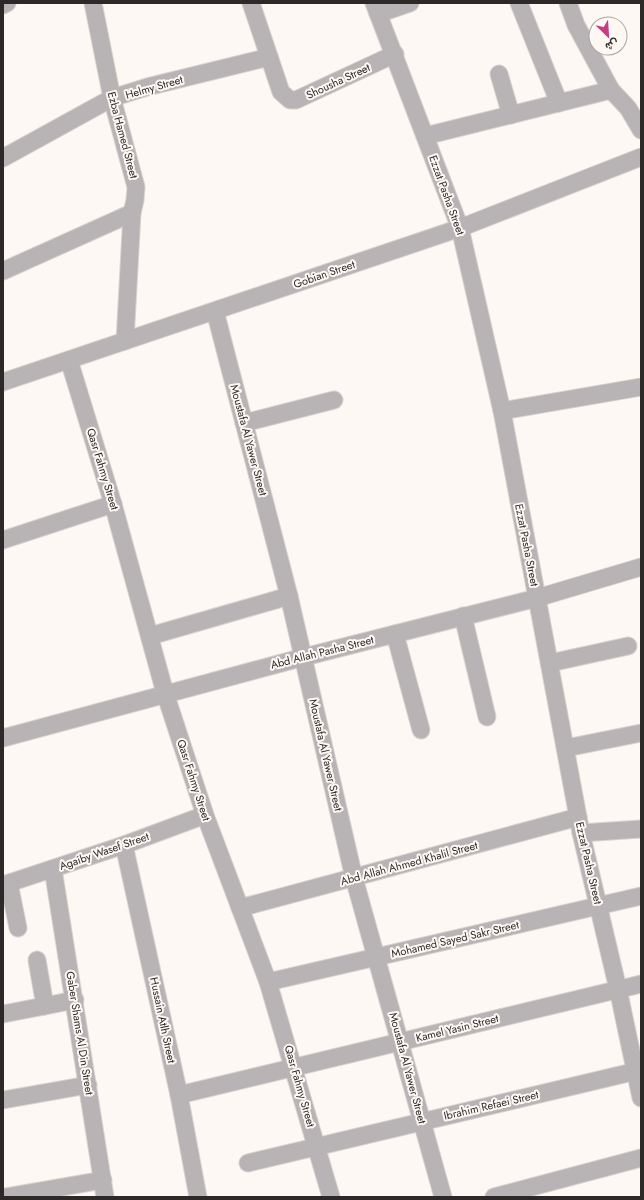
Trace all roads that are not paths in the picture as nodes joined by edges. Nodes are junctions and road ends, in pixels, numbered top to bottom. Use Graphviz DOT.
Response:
graph roads {
  1 [pos="7,3"];
  2 [pos="93,3"];
  3 [pos="251,3"];
  4 [pos="410,3"];
  5 [pos="519,3"];
  6 [pos="568,3"];
  7 [pos="3,5"];
  8 [pos="376,8"];
  9 [pos="395,54"];
  10 [pos="269,57"];
  11 [pos="499,74"];
  12 [pos="611,90"];
  13 [pos="112,98"];
  14 [pos="559,103"];
  15 [pos="511,115"];
  16 [pos="641,130"];
  17 [pos="425,136"];
  18 [pos="641,157"];
  19 [pos="3,158"];
  20 [pos="132,213"];
  21 [pos="460,228"];
  22 [pos="3,271"];
  23 [pos="215,311"];
  24 [pos="125,341"];
  25 [pos="69,360"];
  26 [pos="3,382"];
  27 [pos="641,387"];
  28 [pos="334,400"];
  29 [pos="502,411"];
  30 [pos="244,423"];
  31 [pos="113,504"];
  32 [pos="3,540"];
  33 [pos="641,567"];
  34 [pos="289,596"];
  35 [pos="537,598"];
  36 [pos="463,616"];
  37 [pos="395,634"];
  38 [pos="150,636"];
  39 [pos="628,646"];
  40 [pos="304,657"];
  41 [pos="550,663"];
  42 [pos="165,693"];
  43 [pos="486,716"];
  44 [pos="421,730"];
  45 [pos="641,733"];
  46 [pos="3,738"];
  47 [pos="566,748"];
  48 [pos="205,815"];
  49 [pos="579,825"];
  50 [pos="641,829"];
  51 [pos="124,845"];
  52 [pos="53,869"];
  53 [pos="354,878"];
  54 [pos="6,884"];
  55 [pos="641,896"];
  56 [pos="598,906"];
  57 [pos="240,908"];
  58 [pos="18,928"];
  59 [pos="377,957"];
  60 [pos="37,960"];
  61 [pos="268,982"];
  62 [pos="641,984"];
  63 [pos="618,989"];
  64 [pos="75,1000"];
  65 [pos="45,1006"];
  66 [pos="3,1014"];
  67 [pos="401,1041"];
  68 [pos="294,1068"];
  69 [pos="638,1070"];
  70 [pos="88,1085"];
  71 [pos="179,1095"];
  72 [pos="641,1098"];
  73 [pos="3,1100"];
  74 [pos="422,1121"];
  75 [pos="317,1146"];
  76 [pos="641,1158"];
  77 [pos="248,1163"];
  78 [pos="103,1180"];
  79 [pos="5,1197"];
  80 [pos="105,1197"];
  81 [pos="198,1197"];
  82 [pos="331,1197"];
  83 [pos="443,1197"];
  84 [pos="494,1197"];
  1 -- 7 [label="street"];
  2 -- 13 [label="street, Ezba Hamed Street"];
  3 -- 10 [label="street, Shousha Street"];
  4 -- 8 [label="street"];
  5 -- 14 [label="street"];
  6 -- 12 [label="street"];
  8 -- 9 [label="street, Ezzat Pasha Street"];
  9 -- 10 [label="street, Shousha Street"];
  9 -- 17 [label="street, Ezzat Pasha Street"];
  10 -- 13 [label="street, Helmy Street"];
  11 -- 15 [label="street"];
  12 -- 14 [label="street"];
  12 -- 16 [label="street"];
  13 -- 19 [label="street, Helmy Street"];
  13 -- 20 [label="street, Ezba Hamed Street"];
  14 -- 15 [label="street"];
  15 -- 17 [label="street"];
  17 -- 21 [label="street, Ezzat Pasha Street"];
  18 -- 21 [label="street, Gobian Street"];
  20 -- 22 [label="street"];
  20 -- 24 [label="street, Ezba Hamed Street"];
  21 -- 23 [label="street, Gobian Street"];
  21 -- 29 [label="street, Ezzat Pasha Street"];
  23 -- 24 [label="street, Gobian Street"];
  23 -- 30 [label="street, Moustafa Al Yawer Street"];
  24 -- 25 [label="street, Gobian Street"];
  25 -- 26 [label="street, Gobian Street"];
  25 -- 31 [label="street, Qasr Fahmy Street"];
  27 -- 29 [label="street"];
  28 -- 30 [label="street"];
  29 -- 35 [label="street, Ezzat Pasha Street"];
  30 -- 34 [label="street, Moustafa Al Yawer Street"];
  31 -- 32 [label="street"];
  31 -- 38 [label="street, Qasr Fahmy Street"];
  33 -- 35 [label="street, Abd Allah Pasha Street"];
  34 -- 38 [label="street"];
  34 -- 40 [label="street, Moustafa Al Yawer Street"];
  35 -- 36 [label="street, Abd Allah Pasha Street"];
  35 -- 41 [label="street, Ezzat Pasha Street"];
  36 -- 37 [label="street, Abd Allah Pasha Street"];
  36 -- 43 [label="street"];
  37 -- 40 [label="street, Abd Allah Pasha Street"];
  37 -- 44 [label="street"];
  38 -- 42 [label="street, Qasr Fahmy Street"];
  39 -- 41 [label="street"];
  40 -- 42 [label="street, Abd Allah Pasha Street"];
  40 -- 53 [label="street, Moustafa Al Yawer Street"];
  41 -- 47 [label="street, Ezzat Pasha Street"];
  42 -- 46 [label="street, Abd Allah Pasha Street"];
  42 -- 48 [label="street, Qasr Fahmy Street"];
  45 -- 47 [label="street"];
  47 -- 49 [label="street, Ezzat Pasha Street"];
  48 -- 51 [label="street, Agaiby Wasef Street"];
  48 -- 57 [label="street, Qasr Fahmy Street"];
  49 -- 50 [label="street, Abd Allah Ahmed Khalil Street"];
  49 -- 53 [label="street, Abd Allah Ahmed Khalil Street"];
  49 -- 56 [label="street, Ezzat Pasha Street"];
  51 -- 52 [label="street, Agaiby Wasef Street"];
  51 -- 71 [label="street, Hussain Atlh Street"];
  52 -- 54 [label="street, Agaiby Wasef Street"];
  52 -- 64 [label="street, Gaber Shams Al Din Street"];
  53 -- 57 [label="street, Abd Allah Ahmed Khalil Street"];
  53 -- 59 [label="street, Moustafa Al Yawer Street"];
  54 -- 58 [label="street"];
  55 -- 56 [label="street, Mohamed Sayed Sakr Street"];
  56 -- 59 [label="street, Mohamed Sayed Sakr Street"];
  56 -- 63 [label="street, Ezzat Pasha Street"];
  57 -- 61 [label="street, Qasr Fahmy Street"];
  59 -- 61 [label="street, Mohamed Sayed Sakr Street"];
  59 -- 67 [label="street, Moustafa Al Yawer Street"];
  60 -- 65 [label="street"];
  61 -- 68 [label="street, Qasr Fahmy Street"];
  62 -- 63 [label="street, Kamel Yasin Street"];
  63 -- 67 [label="street, Kamel Yasin Street"];
  63 -- 69 [label="street, Ezzat Pasha Street"];
  64 -- 65 [label="street"];
  64 -- 70 [label="street, Gaber Shams Al Din Street"];
  65 -- 66 [label="street"];
  67 -- 68 [label="street, Kamel Yasin Street"];
  67 -- 74 [label="street, Moustafa Al Yawer Street"];
  68 -- 71 [label="street, Kamel Yasin Street"];
  68 -- 75 [label="street, Qasr Fahmy Street"];
  69 -- 72 [label="street, Ezzat Pasha Street"];
  69 -- 74 [label="street, Ibrahim Refaei Street"];
  70 -- 73 [label="street"];
  70 -- 78 [label="street, Gaber Shams Al Din Street"];
  71 -- 81 [label="street, Hussain Atlh Street"];
  74 -- 75 [label="street, Ibrahim Refaei Street"];
  74 -- 83 [label="street, Moustafa Al Yawer Street"];
  75 -- 77 [label="street, Ibrahim Refaei Street"];
  75 -- 82 [label="street, Qasr Fahmy Street"];
  76 -- 84 [label="street"];
  78 -- 79 [label="street"];
  78 -- 80 [label="street, Gaber Shams Al Din Street"];
}
